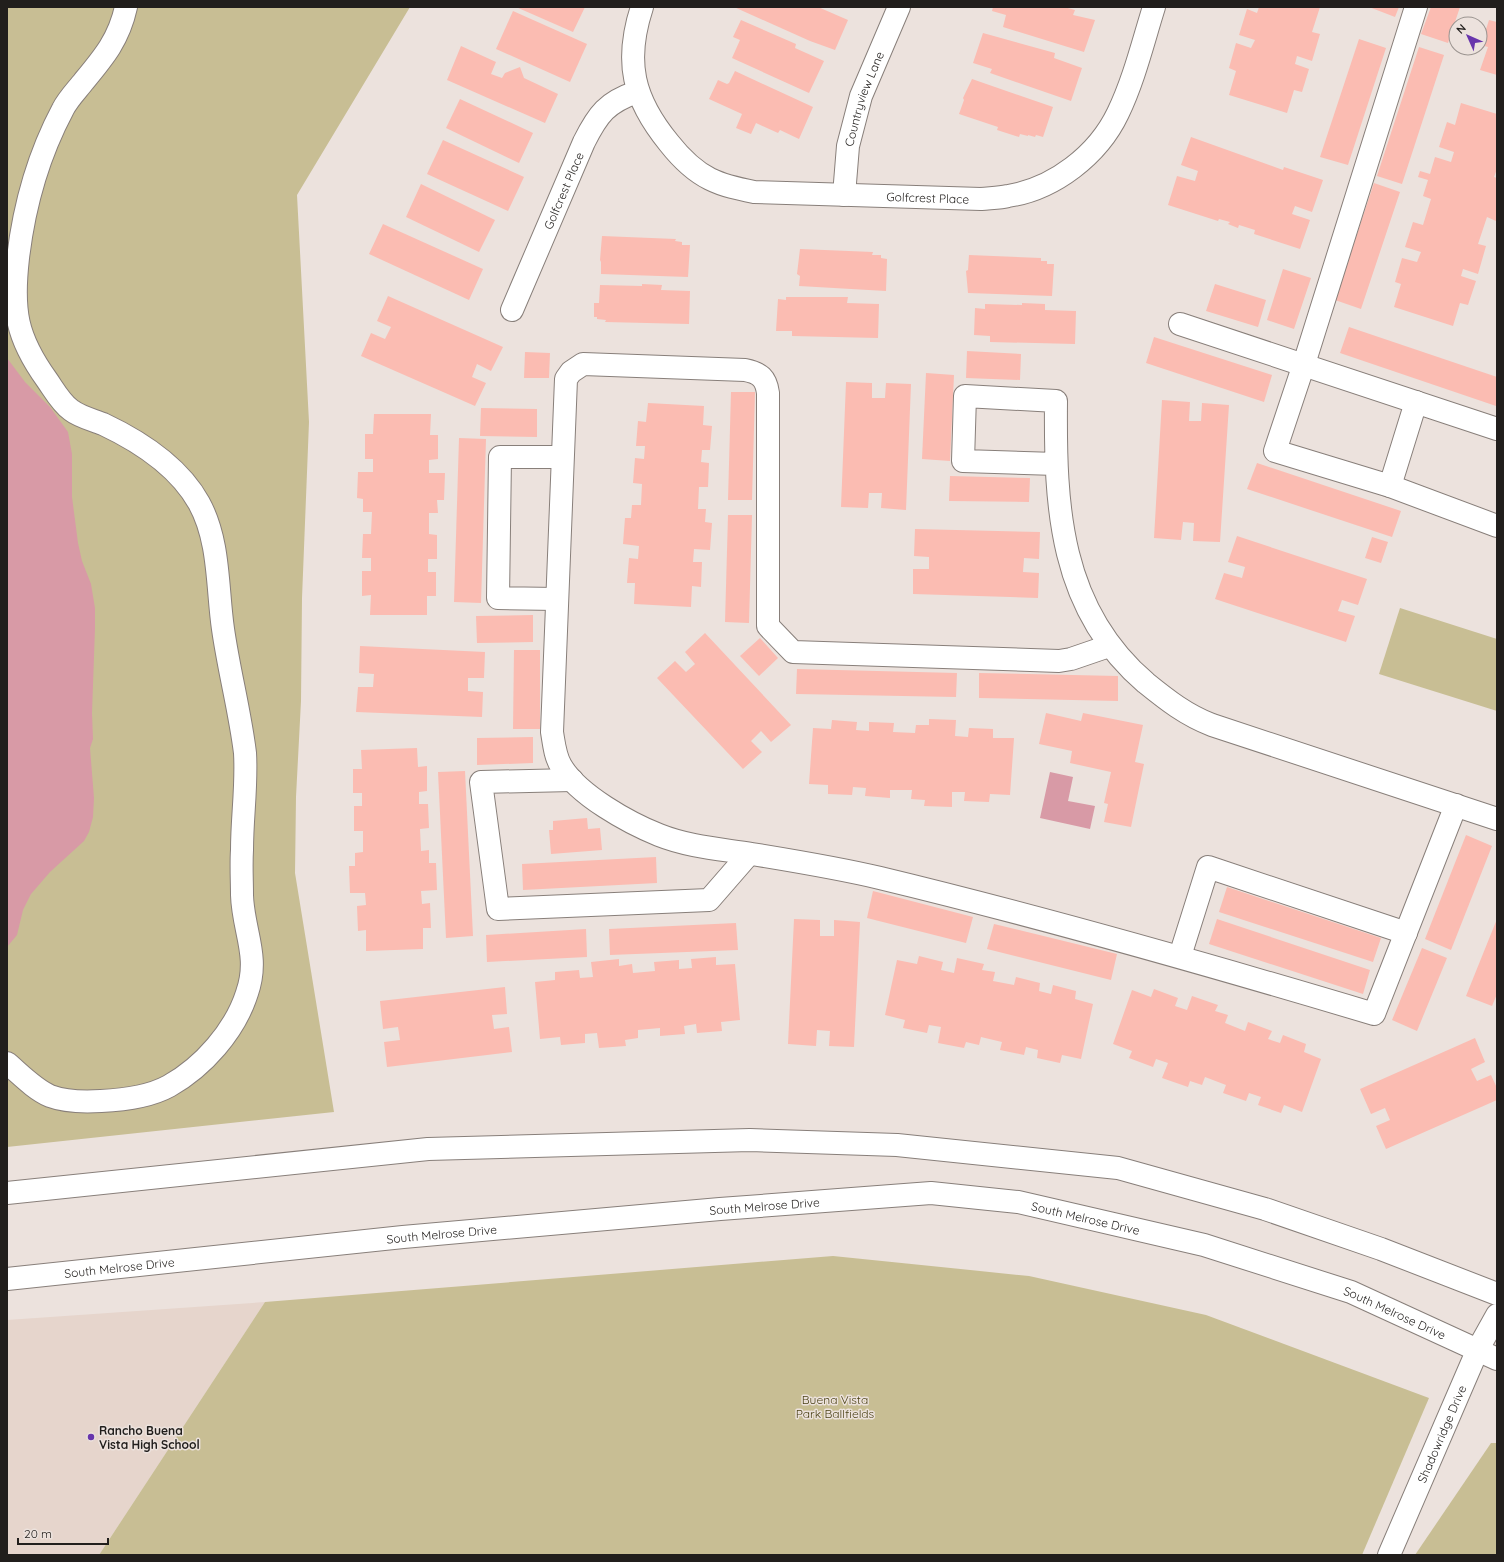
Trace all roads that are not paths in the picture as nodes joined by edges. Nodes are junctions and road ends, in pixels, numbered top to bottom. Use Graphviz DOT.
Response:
graph roads {
  1 [pos="126,7"];
  2 [pos="642,7"];
  3 [pos="899,7"];
  4 [pos="1154,7"];
  5 [pos="1416,7"];
  6 [pos="637,92"];
  7 [pos="844,195"];
  8 [pos="512,310"];
  9 [pos="1180,324"];
  10 [pos="1304,364"];
  11 [pos="1416,402"];
  12 [pos="1497,429"];
  13 [pos="562,457"];
  14 [pos="1056,464"];
  15 [pos="1390,486"];
  16 [pos="1497,526"];
  17 [pos="556,599"];
  18 [pos="1109,646"];
  19 [pos="572,780"];
  20 [pos="1456,805"];
  21 [pos="1497,819"];
  22 [pos="749,854"];
  23 [pos="1406,933"];
  24 [pos="1180,956"];
  25 [pos="7,1063"];
  26 [pos="7,1193"];
  27 [pos="7,1279"];
  28 [pos="1497,1294"];
  29 [pos="1497,1315"];
  30 [pos="1488,1354"];
  31 [pos="1389,1555"];
  1 -- 25 [label="main road"];
  2 -- 6 [label="main road, Golfcrest Place"];
  3 -- 7 [label="main road, Countryview Lane"];
  4 -- 7 [label="main road, Golfcrest Place"];
  5 -- 10 [label="main road"];
  6 -- 7 [label="main road, Golfcrest Place"];
  6 -- 8 [label="main road, Golfcrest Place"];
  9 -- 10 [label="main road"];
  10 -- 11 [label="main road"];
  10 -- 15 [label="main road"];
  11 -- 12 [label="main road"];
  11 -- 15 [label="main road"];
  13 -- 17 [label="main road"];
  13 -- 17 [label="main road"];
  13 -- 18 [label="main road"];
  14 -- 14 [label="main road"];
  14 -- 18 [label="main road"];
  15 -- 16 [label="main road"];
  17 -- 19 [label="main road"];
  18 -- 20 [label="main road"];
  19 -- 22 [label="main road"];
  19 -- 22 [label="main road"];
  20 -- 21 [label="main road"];
  20 -- 23 [label="main road"];
  22 -- 24 [label="main road"];
  23 -- 24 [label="main road"];
  23 -- 24 [label="main road"];
  26 -- 28 [label="main road"];
  27 -- 30 [label="main road, South Melrose Drive"];
  29 -- 30 [label="main road, Shadowridge Drive"];
  30 -- 31 [label="main road, Shadowridge Drive"];
}
